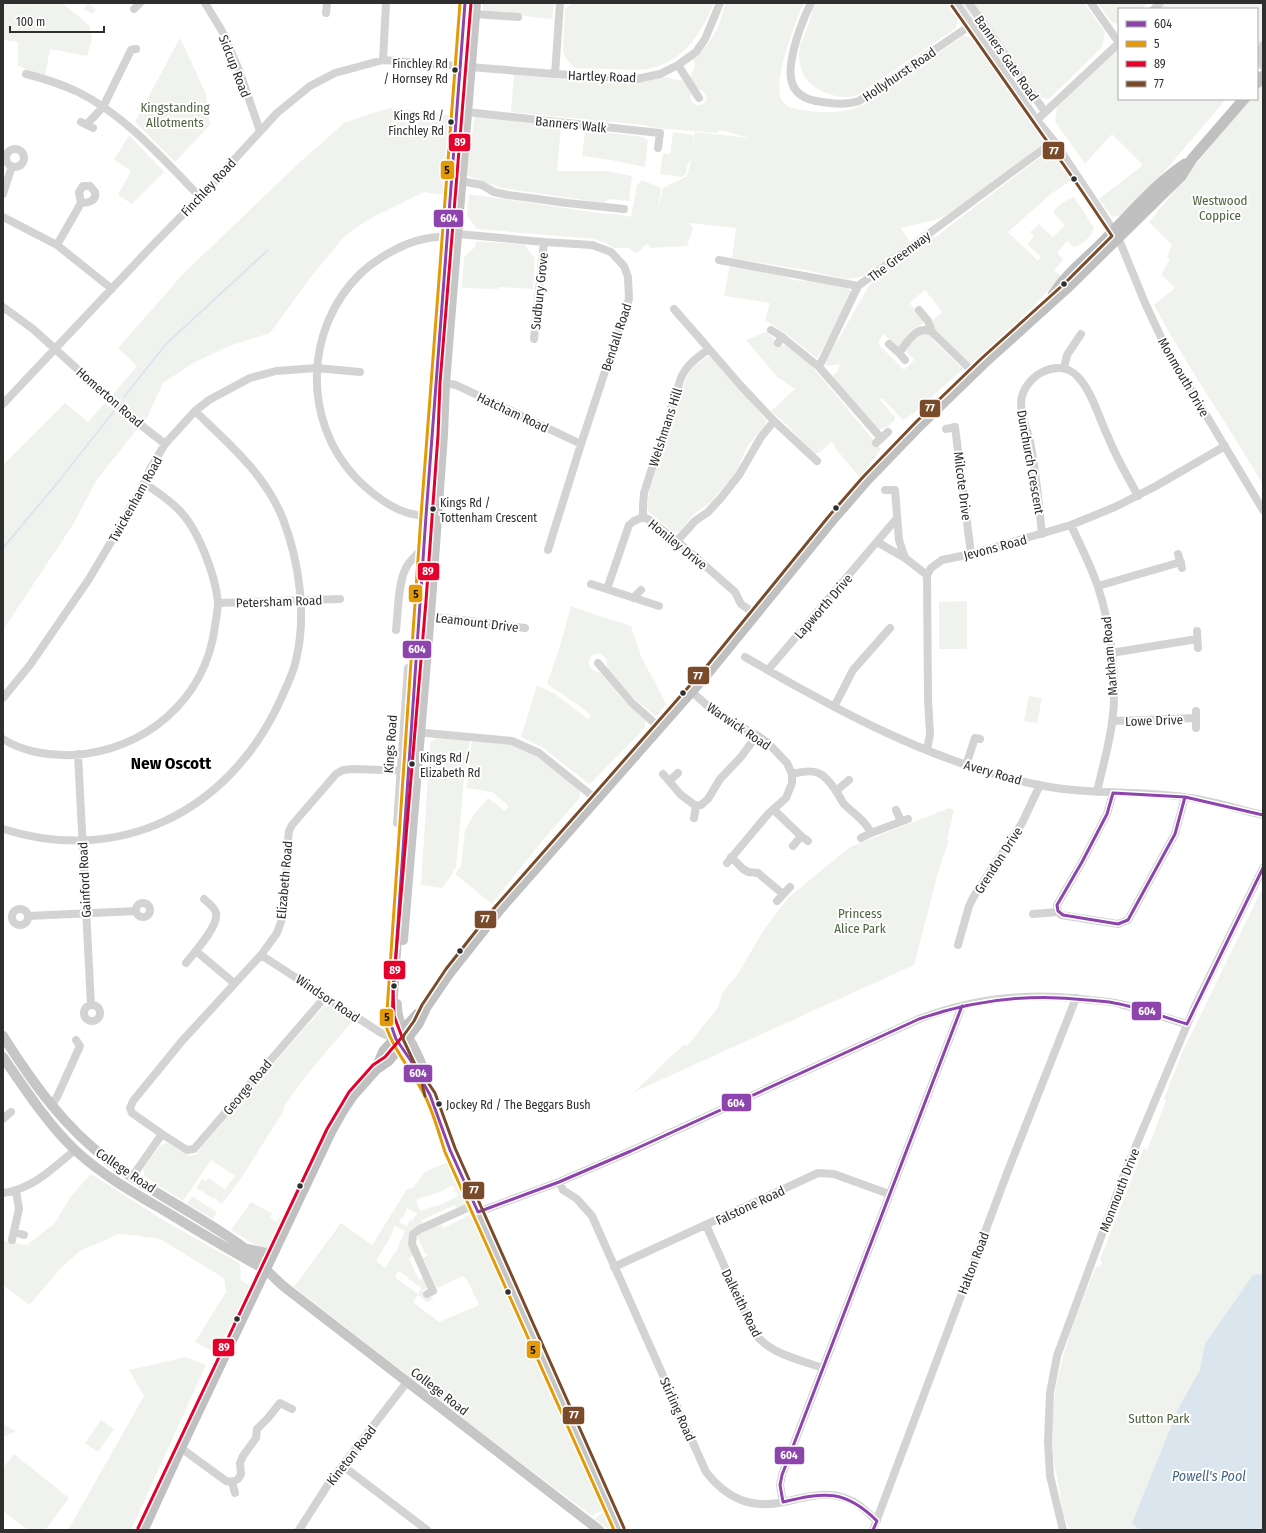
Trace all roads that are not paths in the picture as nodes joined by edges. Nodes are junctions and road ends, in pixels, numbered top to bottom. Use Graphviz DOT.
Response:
graph roads {
  1 [pos="140,3"];
  2 [pos="205,3"];
  3 [pos="327,3"];
  4 [pos="386,3"];
  5 [pos="465,3"];
  6 [pos="476,3"];
  7 [pos="560,3"];
  8 [pos="720,3"];
  9 [pos="811,3"];
  10 [pos="956,3"];
  11 [pos="969,3"];
  12 [pos="1091,3"];
  13 [pos="134,9"];
  14 [pos="326,13"];
  15 [pos="475,14"];
  16 [pos="518,17"];
  17 [pos="971,25"];
  18 [pos="1118,42"];
  19 [pos="1118,44"];
  20 [pos="1263,45"];
  21 [pos="136,49"];
  22 [pos="383,60"];
  23 [pos="678,65"];
  24 [pos="460,66"];
  25 [pos="471,66"];
  26 [pos="1263,66"];
  27 [pos="26,74"];
  28 [pos="555,74"];
  29 [pos="699,98"];
  30 [pos="1243,100"];
  31 [pos="102,107"];
  32 [pos="467,112"];
  33 [pos="1045,112"];
  34 [pos="1036,119"];
  35 [pos="87,125"];
  36 [pos="260,131"];
  37 [pos="1054,141"];
  38 [pos="658,148"];
  39 [pos="12,166"];
  40 [pos="461,182"];
  41 [pos="3,194"];
  42 [pos="200,197"];
  43 [pos="81,203"];
  44 [pos="624,209"];
  45 [pos="3,217"];
  46 [pos="1116,234"];
  47 [pos="453,235"];
  48 [pos="544,242"];
  49 [pos="57,245"];
  50 [pos="719,260"];
  51 [pos="858,286"];
  52 [pos="112,289"];
  53 [pos="3,307"];
  54 [pos="920,310"];
  55 [pos="676,315"];
  56 [pos="771,330"];
  57 [pos="932,332"];
  58 [pos="1081,334"];
  59 [pos="534,339"];
  60 [pos="889,344"];
  61 [pos="709,348"];
  62 [pos="56,349"];
  63 [pos="899,354"];
  64 [pos="905,360"];
  65 [pos="819,367"];
  66 [pos="316,368"];
  67 [pos="1064,368"];
  68 [pos="360,372"];
  69 [pos="974,373"];
  70 [pos="445,384"];
  71 [pos="3,404"];
  72 [pos="195,411"];
  73 [pos="774,421"];
  74 [pos="946,429"];
  75 [pos="888,432"];
  76 [pos="165,444"];
  77 [pos="580,444"];
  78 [pos="1225,446"];
  79 [pos="817,462"];
  80 [pos="144,482"];
  81 [pos="885,490"];
  82 [pos="1138,496"];
  83 [pos="1263,510"];
  84 [pos="426,516"];
  85 [pos="643,517"];
  86 [pos="897,518"];
  87 [pos="1070,526"];
  88 [pos="1042,534"];
  89 [pos="677,541"];
  90 [pos="877,542"];
  91 [pos="424,548"];
  92 [pos="548,550"];
  93 [pos="971,554"];
  94 [pos="904,558"];
  95 [pos="1181,561"];
  96 [pos="927,574"];
  97 [pos="591,584"];
  98 [pos="1098,586"];
  99 [pos="607,589"];
  100 [pos="641,590"];
  101 [pos="633,598"];
  102 [pos="300,599"];
  103 [pos="340,599"];
  104 [pos="420,600"];
  105 [pos="431,601"];
  106 [pos="218,603"];
  107 [pos="659,606"];
  108 [pos="755,614"];
  109 [pos="429,616"];
  110 [pos="525,628"];
  111 [pos="890,628"];
  112 [pos="396,630"];
  113 [pos="1198,648"];
  114 [pos="1111,653"];
  115 [pos="745,657"];
  116 [pos="598,663"];
  117 [pos="416,668"];
  118 [pos="768,670"];
  119 [pos="692,691"];
  120 [pos="3,698"];
  121 [pos="834,708"];
  122 [pos="1112,721"];
  123 [pos="659,727"];
  124 [pos="1196,728"];
  125 [pos="415,732"];
  126 [pos="757,735"];
  127 [pos="974,737"];
  128 [pos="3,739"];
  129 [pos="927,750"];
  130 [pos="78,754"];
  131 [pos="966,765"];
  132 [pos="408,771"];
  133 [pos="678,773"];
  134 [pos="663,774"];
  135 [pos="792,774"];
  136 [pos="849,780"];
  137 [pos="670,781"];
  138 [pos="1040,786"];
  139 [pos="836,791"];
  140 [pos="1097,792"];
  141 [pos="1113,793"];
  142 [pos="1185,797"];
  143 [pos="596,799"];
  144 [pos="696,806"];
  145 [pos="774,810"];
  146 [pos="896,810"];
  147 [pos="1263,815"];
  148 [pos="694,818"];
  149 [pos="3,829"];
  150 [pos="871,833"];
  151 [pos="861,838"];
  152 [pos="83,840"];
  153 [pos="793,846"];
  154 [pos="1263,868"];
  155 [pos="790,887"];
  156 [pos="783,894"];
  157 [pos="204,899"];
  158 [pos="777,901"];
  159 [pos="136,911"];
  160 [pos="1058,912"];
  161 [pos="86,914"];
  162 [pos="1033,914"];
  163 [pos="28,916"];
  164 [pos="958,945"];
  165 [pos="196,951"];
  166 [pos="261,955"];
  167 [pos="186,963"];
  168 [pos="234,983"];
  169 [pos="325,997"];
  170 [pos="1076,998"];
  171 [pos="91,1005"];
  172 [pos="962,1006"];
  173 [pos="1187,1024"];
  174 [pos="3,1036"];
  175 [pos="402,1038"];
  176 [pos="76,1040"];
  177 [pos="3,1057"];
  178 [pos="38,1089"];
  179 [pos="30,1097"];
  180 [pos="51,1106"];
  181 [pos="11,1112"];
  182 [pos="135,1116"];
  183 [pos="5,1121"];
  184 [pos="162,1134"];
  185 [pos="75,1150"];
  186 [pos="132,1177"];
  187 [pos="559,1182"];
  188 [pos="16,1190"];
  189 [pos="3,1193"];
  190 [pos="889,1194"];
  191 [pos="476,1209"];
  192 [pos="706,1225"];
  193 [pos="24,1235"];
  194 [pos="243,1248"];
  195 [pos="275,1250"];
  196 [pos="614,1268"];
  197 [pos="266,1270"];
  198 [pos="432,1294"];
  199 [pos="823,1368"];
  200 [pos="407,1382"];
  201 [pos="292,1409"];
  202 [pos="249,1425"];
  203 [pos="257,1429"];
  204 [pos="180,1449"];
  205 [pos="343,1466"];
  206 [pos="232,1482"];
  207 [pos="235,1493"];
  208 [pos="783,1502"];
  209 [pos="875,1527"];
  210 [pos="143,1530"];
  211 [pos="299,1530"];
  212 [pos="427,1530"];
  213 [pos="600,1530"];
  214 [pos="619,1530"];
  215 [pos="1063,1530"];
  1 -- 13 [label="street"];
  2 -- 36 [label="street, Sidcup Road"];
  3 -- 14 [label="street"];
  4 -- 22 [label="street"];
  5 -- 24 [label="main road, Kings Road"];
  6 -- 15 [label="main road, Kings Road"];
  7 -- 28 [label="street"];
  8 -- 23 [label="street, Hartley Road"];
  9 -- 17 [label="street, Hollyhurst Road"];
  10 -- 17 [label="street, Banners Gate Road"];
  11 -- 33 [label="street, Banners Gate Road"];
  12 -- 18 [label="street"];
  15 -- 16 [label="street"];
  15 -- 25 [label="main road, Kings Road"];
  17 -- 34 [label="street, Banners Gate Road"];
  19 -- 33 [label="street"];
  20 -- 26 [label="street"];
  21 -- 31 [label="street"];
  22 -- 24 [label="street, Finchley Road"];
  22 -- 36 [label="street, Finchley Road"];
  23 -- 28 [label="street, Hartley Road"];
  23 -- 29 [label="street"];
  24 -- 25 [label="street, Hartley Road"];
  24 -- 47 [label="main road, Kings Road"];
  25 -- 28 [label="street, Hartley Road"];
  25 -- 32 [label="main road, Kings Road"];
  27 -- 31 [label="street"];
  30 -- 46 [label="highway"];
  31 -- 35 [label="street"];
  31 -- 42 [label="street"];
  32 -- 38 [label="street, Banners Walk"];
  32 -- 40 [label="main road, Kings Road"];
  33 -- 34 [label="street"];
  34 -- 37 [label="street, Banners Gate Road"];
  36 -- 42 [label="street, Finchley Road"];
  37 -- 46 [label="street, Banners Gate Road"];
  37 -- 51 [label="street, The Greenway"];
  39 -- 41 [label="street"];
  40 -- 44 [label="street"];
  40 -- 47 [label="main road, Kings Road"];
  42 -- 52 [label="street, Finchley Road"];
  43 -- 49 [label="street"];
  45 -- 49 [label="street"];
  46 -- 69 [label="highway"];
  46 -- 78 [label="street, Monmouth Drive"];
  47 -- 48 [label="street, Bendall Road"];
  47 -- 66 [label="street, Bendall Road"];
  47 -- 70 [label="main road, Kings Road"];
  47 -- 84 [label="main road, Kings Road"];
  48 -- 59 [label="street, Sudbury Grove"];
  48 -- 77 [label="street, Bendall Road"];
  49 -- 52 [label="street"];
  50 -- 51 [label="street, The Greenway"];
  51 -- 65 [label="street"];
  52 -- 62 [label="street, Finchley Road"];
  53 -- 62 [label="street, Homerton Road"];
  54 -- 57 [label="street"];
  55 -- 61 [label="street"];
  56 -- 65 [label="street"];
  57 -- 63 [label="street"];
  57 -- 69 [label="street"];
  58 -- 67 [label="street"];
  60 -- 63 [label="street"];
  61 -- 73 [label="street"];
  61 -- 85 [label="street, Welshmans Hill"];
  62 -- 71 [label="street, Finchley Road"];
  62 -- 76 [label="street, Homerton Road"];
  63 -- 64 [label="street"];
  65 -- 75 [label="street"];
  66 -- 68 [label="street, Twickenham Road"];
  66 -- 72 [label="street, Twickenham Road"];
  66 -- 84 [label="street, Bendall Road"];
  67 -- 82 [label="street"];
  67 -- 88 [label="street, Dunchurch Crescent"];
  69 -- 108 [label="highway"];
  70 -- 77 [label="street, Hatcham Road"];
  70 -- 105 [label="main road, Kings Road"];
  72 -- 76 [label="street, Twickenham Road"];
  72 -- 102 [label="street"];
  73 -- 79 [label="street"];
  73 -- 89 [label="street"];
  74 -- 93 [label="street, Milcote Drive"];
  76 -- 80 [label="street, Twickenham Road"];
  77 -- 92 [label="street, Bendall Road"];
  78 -- 82 [label="street, Jevons Road"];
  78 -- 83 [label="street, Monmouth Drive"];
  80 -- 106 [label="street"];
  80 -- 120 [label="street, Twickenham Road"];
  81 -- 86 [label="street"];
  82 -- 87 [label="street, Jevons Road"];
  84 -- 91 [label="main road, Kings Road"];
  85 -- 89 [label="street, Honiley Drive"];
  85 -- 99 [label="street, Honiley Drive"];
  86 -- 90 [label="street, Lapworth Drive"];
  86 -- 94 [label="street"];
  87 -- 88 [label="street, Jevons Road"];
  87 -- 98 [label="street, Markham Road"];
  88 -- 93 [label="street, Jevons Road"];
  89 -- 108 [label="street, Honiley Drive"];
  90 -- 94 [label="street"];
  90 -- 118 [label="street, Lapworth Drive"];
  91 -- 104 [label="main road, Kings Road"];
  91 -- 112 [label="street"];
  93 -- 96 [label="street, Jevons Road"];
  94 -- 96 [label="street"];
  95 -- 98 [label="street"];
  96 -- 129 [label="street"];
  97 -- 99 [label="street"];
  98 -- 114 [label="street, Markham Road"];
  99 -- 101 [label="street"];
  100 -- 101 [label="street"];
  101 -- 107 [label="street"];
  102 -- 103 [label="street, Petersham Road"];
  102 -- 106 [label="street, Petersham Road"];
  102 -- 152 [label="street"];
  104 -- 105 [label="street"];
  104 -- 117 [label="main road, Kings Road"];
  105 -- 109 [label="main road, Kings Road"];
  106 -- 130 [label="street"];
  108 -- 119 [label="highway"];
  109 -- 110 [label="street, Leamount Drive"];
  109 -- 125 [label="main road, Kings Road"];
  111 -- 121 [label="street"];
  113 -- 114 [label="street"];
  114 -- 122 [label="street, Markham Road"];
  115 -- 118 [label="street, Avery Road"];
  116 -- 123 [label="street"];
  117 -- 125 [label="main road, Kings Road"];
  117 -- 132 [label="street, Kings Road"];
  118 -- 121 [label="street, Avery Road"];
  119 -- 123 [label="highway"];
  119 -- 126 [label="street, Warwick Road"];
  121 -- 129 [label="street, Avery Road"];
  122 -- 124 [label="street, Lowe Drive"];
  122 -- 140 [label="street, Markham Road"];
  123 -- 143 [label="highway"];
  125 -- 132 [label="main road, Kings Road"];
  125 -- 143 [label="street"];
  126 -- 135 [label="street, Warwick Road"];
  126 -- 144 [label="street"];
  127 -- 131 [label="street"];
  128 -- 130 [label="street"];
  129 -- 131 [label="street, Avery Road"];
  130 -- 152 [label="street, Gainford Road"];
  131 -- 138 [label="street, Avery Road"];
  132 -- 166 [label="street, Elizabeth Road"];
  132 -- 175 [label="main road, Kings Road"];
  132 -- 175 [label="main road, Kings Road"];
  133 -- 137 [label="street"];
  134 -- 137 [label="street"];
  135 -- 139 [label="street"];
  135 -- 145 [label="street"];
  136 -- 139 [label="street"];
  137 -- 144 [label="street"];
  138 -- 140 [label="street, Avery Road"];
  138 -- 164 [label="street, Grendon Drive"];
  139 -- 150 [label="street"];
  140 -- 141 [label="street, Avery Road"];
  141 -- 142 [label="street, Avery Road"];
  141 -- 160 [label="street"];
  142 -- 147 [label="street, Avery Road"];
  142 -- 160 [label="street"];
  143 -- 175 [label="highway"];
  144 -- 148 [label="street"];
  145 -- 153 [label="street"];
  145 -- 156 [label="street"];
  146 -- 150 [label="street"];
  149 -- 152 [label="street"];
  150 -- 151 [label="street"];
  152 -- 161 [label="street, Gainford Road"];
  154 -- 173 [label="street, Monmouth Drive"];
  155 -- 156 [label="street"];
  156 -- 158 [label="street"];
  157 -- 165 [label="street"];
  159 -- 161 [label="street"];
  160 -- 162 [label="street"];
  161 -- 163 [label="street"];
  161 -- 171 [label="street, Gainford Road"];
  165 -- 167 [label="street"];
  165 -- 168 [label="street"];
  166 -- 168 [label="street, Elizabeth Road"];
  166 -- 169 [label="street, Windsor Road"];
  168 -- 182 [label="street, Elizabeth Road"];
  169 -- 175 [label="street, Windsor Road"];
  169 -- 184 [label="street, George Road"];
  170 -- 172 [label="street"];
  170 -- 173 [label="street"];
  170 -- 209 [label="street, Halton Road"];
  172 -- 187 [label="street"];
  172 -- 190 [label="street"];
  173 -- 215 [label="street, Monmouth Drive"];
  174 -- 178 [label="main road, College Road"];
  175 -- 191 [label="main road"];
  175 -- 195 [label="highway"];
  176 -- 180 [label="street"];
  177 -- 179 [label="main road, College Road"];
  178 -- 179 [label="main road"];
  178 -- 180 [label="main road, College Road"];
  179 -- 185 [label="main road, College Road"];
  180 -- 186 [label="main road, College Road"];
  181 -- 183 [label="street"];
  182 -- 184 [label="street, George Road"];
  184 -- 186 [label="street"];
  185 -- 188 [label="street"];
  185 -- 197 [label="main road, College Road"];
  186 -- 194 [label="main road, College Road"];
  187 -- 191 [label="street"];
  187 -- 196 [label="street, Stirling Road"];
  188 -- 189 [label="street"];
  188 -- 193 [label="street"];
  190 -- 192 [label="street, Falstone Road"];
  190 -- 199 [label="street"];
  191 -- 198 [label="street"];
  191 -- 214 [label="main road"];
  192 -- 196 [label="street, Falstone Road"];
  192 -- 199 [label="street, Dalkeith Road"];
  194 -- 195 [label="main road, College Road"];
  194 -- 197 [label="main road, College Road"];
  195 -- 197 [label="highway"];
  196 -- 208 [label="street, Stirling Road"];
  197 -- 200 [label="main road, College Road"];
  197 -- 204 [label="highway"];
  199 -- 208 [label="street"];
  200 -- 205 [label="street, Kineton Road"];
  200 -- 213 [label="main road, College Road"];
  201 -- 203 [label="street"];
  202 -- 203 [label="street"];
  203 -- 206 [label="street"];
  204 -- 206 [label="street"];
  204 -- 210 [label="highway"];
  205 -- 211 [label="street, Kineton Road"];
  205 -- 212 [label="street"];
  206 -- 207 [label="street"];
  208 -- 209 [label="street, Stirling Road"];
}
